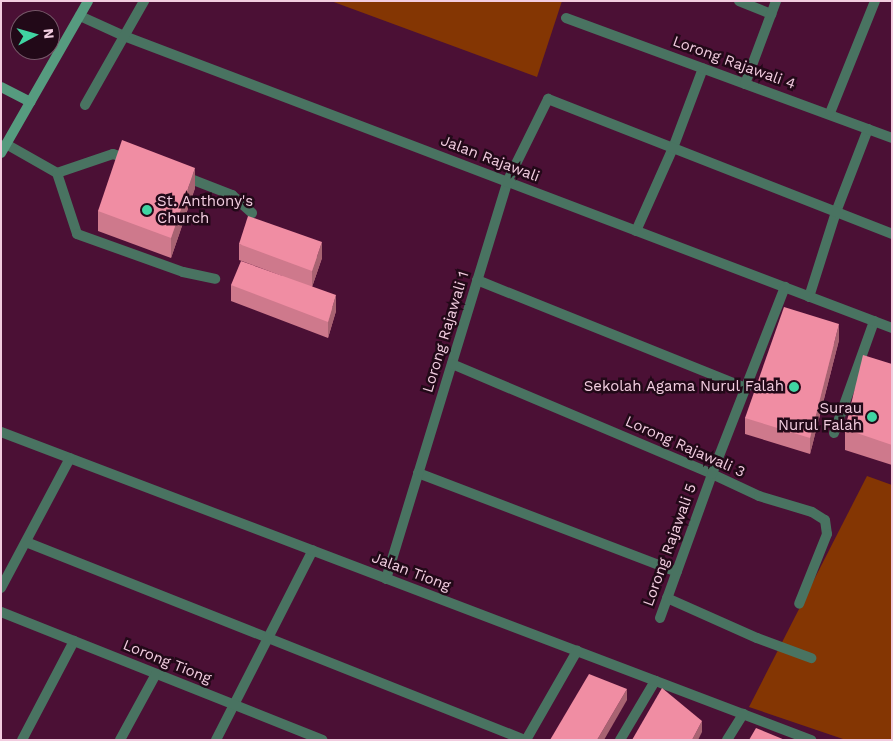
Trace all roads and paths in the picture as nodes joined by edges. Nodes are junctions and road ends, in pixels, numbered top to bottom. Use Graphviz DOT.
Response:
graph roads {
  1 [pos="88,1"];
  2 [pos="144,1"];
  3 [pos="738,1"];
  4 [pos="776,1"];
  5 [pos="875,1"];
  6 [pos="771,14"];
  7 [pos="80,16"];
  8 [pos="566,18"];
  9 [pos="124,36"];
  10 [pos="703,68"];
  11 [pos="745,84"];
  12 [pos="1,87"];
  13 [pos="30,102"];
  14 [pos="84,105"];
  15 [pos="830,113"];
  16 [pos="868,129"];
  17 [pos="892,138"];
  18 [pos="673,148"];
  19 [pos="4,149"];
  20 [pos="139,162"];
  21 [pos="57,173"];
  22 [pos="175,174"];
  23 [pos="507,182"];
  24 [pos="836,212"];
  25 [pos="252,213"];
  26 [pos="636,231"];
  27 [pos="892,234"];
  28 [pos="215,279"];
  29 [pos="477,280"];
  30 [pos="785,287"];
  31 [pos="809,297"];
  32 [pos="874,321"];
  33 [pos="892,328"];
  34 [pos="452,364"];
  35 [pos="746,388"];
  36 [pos="1,432"];
  37 [pos="834,433"];
  38 [pos="70,458"];
  39 [pos="418,473"];
  40 [pos="712,474"];
  41 [pos="26,542"];
  42 [pos="313,550"];
  43 [pos="677,572"];
  44 [pos="386,578"];
  45 [pos="1,588"];
  46 [pos="667,598"];
  47 [pos="799,604"];
  48 [pos="1,612"];
  49 [pos="660,618"];
  50 [pos="269,638"];
  51 [pos="74,641"];
  52 [pos="576,651"];
  53 [pos="811,658"];
  54 [pos="156,674"];
  55 [pos="655,681"];
  56 [pos="236,705"];
  57 [pos="743,714"];
  58 [pos="22,740"];
  59 [pos="120,740"];
  60 [pos="216,740"];
  61 [pos="322,740"];
  62 [pos="525,740"];
  63 [pos="620,740"];
  64 [pos="727,740"];
  65 [pos="811,740"];
  1 -- 7 [label="main road"];
  2 -- 9 [label="street"];
  3 -- 6 [label="street"];
  4 -- 6 [label="street"];
  5 -- 15 [label="street"];
  6 -- 11 [label="street"];
  7 -- 9 [label="street, Jalan Rajawali"];
  7 -- 13 [label="main road"];
  8 -- 10 [label="street, Lorong Rajawali 4"];
  9 -- 14 [label="street"];
  9 -- 23 [label="street, Jalan Rajawali"];
  10 -- 11 [label="street, Lorong Rajawali 4"];
  10 -- 18 [label="street"];
  11 -- 15 [label="street, Lorong Rajawali 4"];
  12 -- 13 [label="main road"];
  13 -- 19 [label="main road"];
  15 -- 16 [label="street, Lorong Rajawali 4"];
  16 -- 17 [label="street, Lorong Rajawali 4"];
  16 -- 24 [label="street"];
  18 -- 23 [label="street, Lorong Rajawali 1"];
  18 -- 24 [label="street"];
  18 -- 26 [label="street"];
  19 -- 21 [label="street"];
  20 -- 21 [label="street"];
  21 -- 28 [label="street"];
  22 -- 25 [label="street"];
  23 -- 26 [label="street, Jalan Rajawali"];
  23 -- 29 [label="street, Lorong Rajawali 1"];
  24 -- 27 [label="street"];
  24 -- 31 [label="street"];
  26 -- 30 [label="street, Jalan Rajawali"];
  29 -- 34 [label="street, Lorong Rajawali 1"];
  29 -- 35 [label="street"];
  30 -- 31 [label="street, Jalan Rajawali"];
  30 -- 35 [label="street, Lorong Rajawali 5"];
  31 -- 32 [label="street, Jalan Rajawali"];
  32 -- 33 [label="street, Jalan Rajawali"];
  32 -- 37 [label="street"];
  34 -- 39 [label="street, Lorong Rajawali 1"];
  34 -- 40 [label="street, Lorong Rajawali 3"];
  35 -- 40 [label="street, Lorong Rajawali 5"];
  36 -- 38 [label="street, Jalan Tiong"];
  38 -- 41 [label="street"];
  38 -- 42 [label="street, Jalan Tiong"];
  39 -- 43 [label="street"];
  39 -- 44 [label="street, Lorong Rajawali 1"];
  40 -- 43 [label="street, Lorong Rajawali 5"];
  40 -- 47 [label="street, Lorong Rajawali 3"];
  41 -- 45 [label="street"];
  41 -- 50 [label="street"];
  42 -- 44 [label="street, Jalan Tiong"];
  42 -- 50 [label="street"];
  43 -- 46 [label="street, Lorong Rajawali 5"];
  44 -- 52 [label="street, Jalan Tiong"];
  46 -- 49 [label="street, Lorong Rajawali 5"];
  46 -- 53 [label="street"];
  48 -- 51 [label="street, Lorong Tiong"];
  50 -- 56 [label="street"];
  50 -- 62 [label="street"];
  51 -- 54 [label="street, Lorong Tiong"];
  51 -- 58 [label="street"];
  52 -- 55 [label="street, Jalan Tiong"];
  52 -- 62 [label="street"];
  54 -- 56 [label="street, Lorong Tiong"];
  54 -- 59 [label="street"];
  55 -- 57 [label="street, Jalan Tiong"];
  55 -- 63 [label="street"];
  56 -- 60 [label="street"];
  56 -- 61 [label="street, Lorong Tiong"];
  57 -- 64 [label="street"];
  57 -- 65 [label="street, Jalan Tiong"];
}
